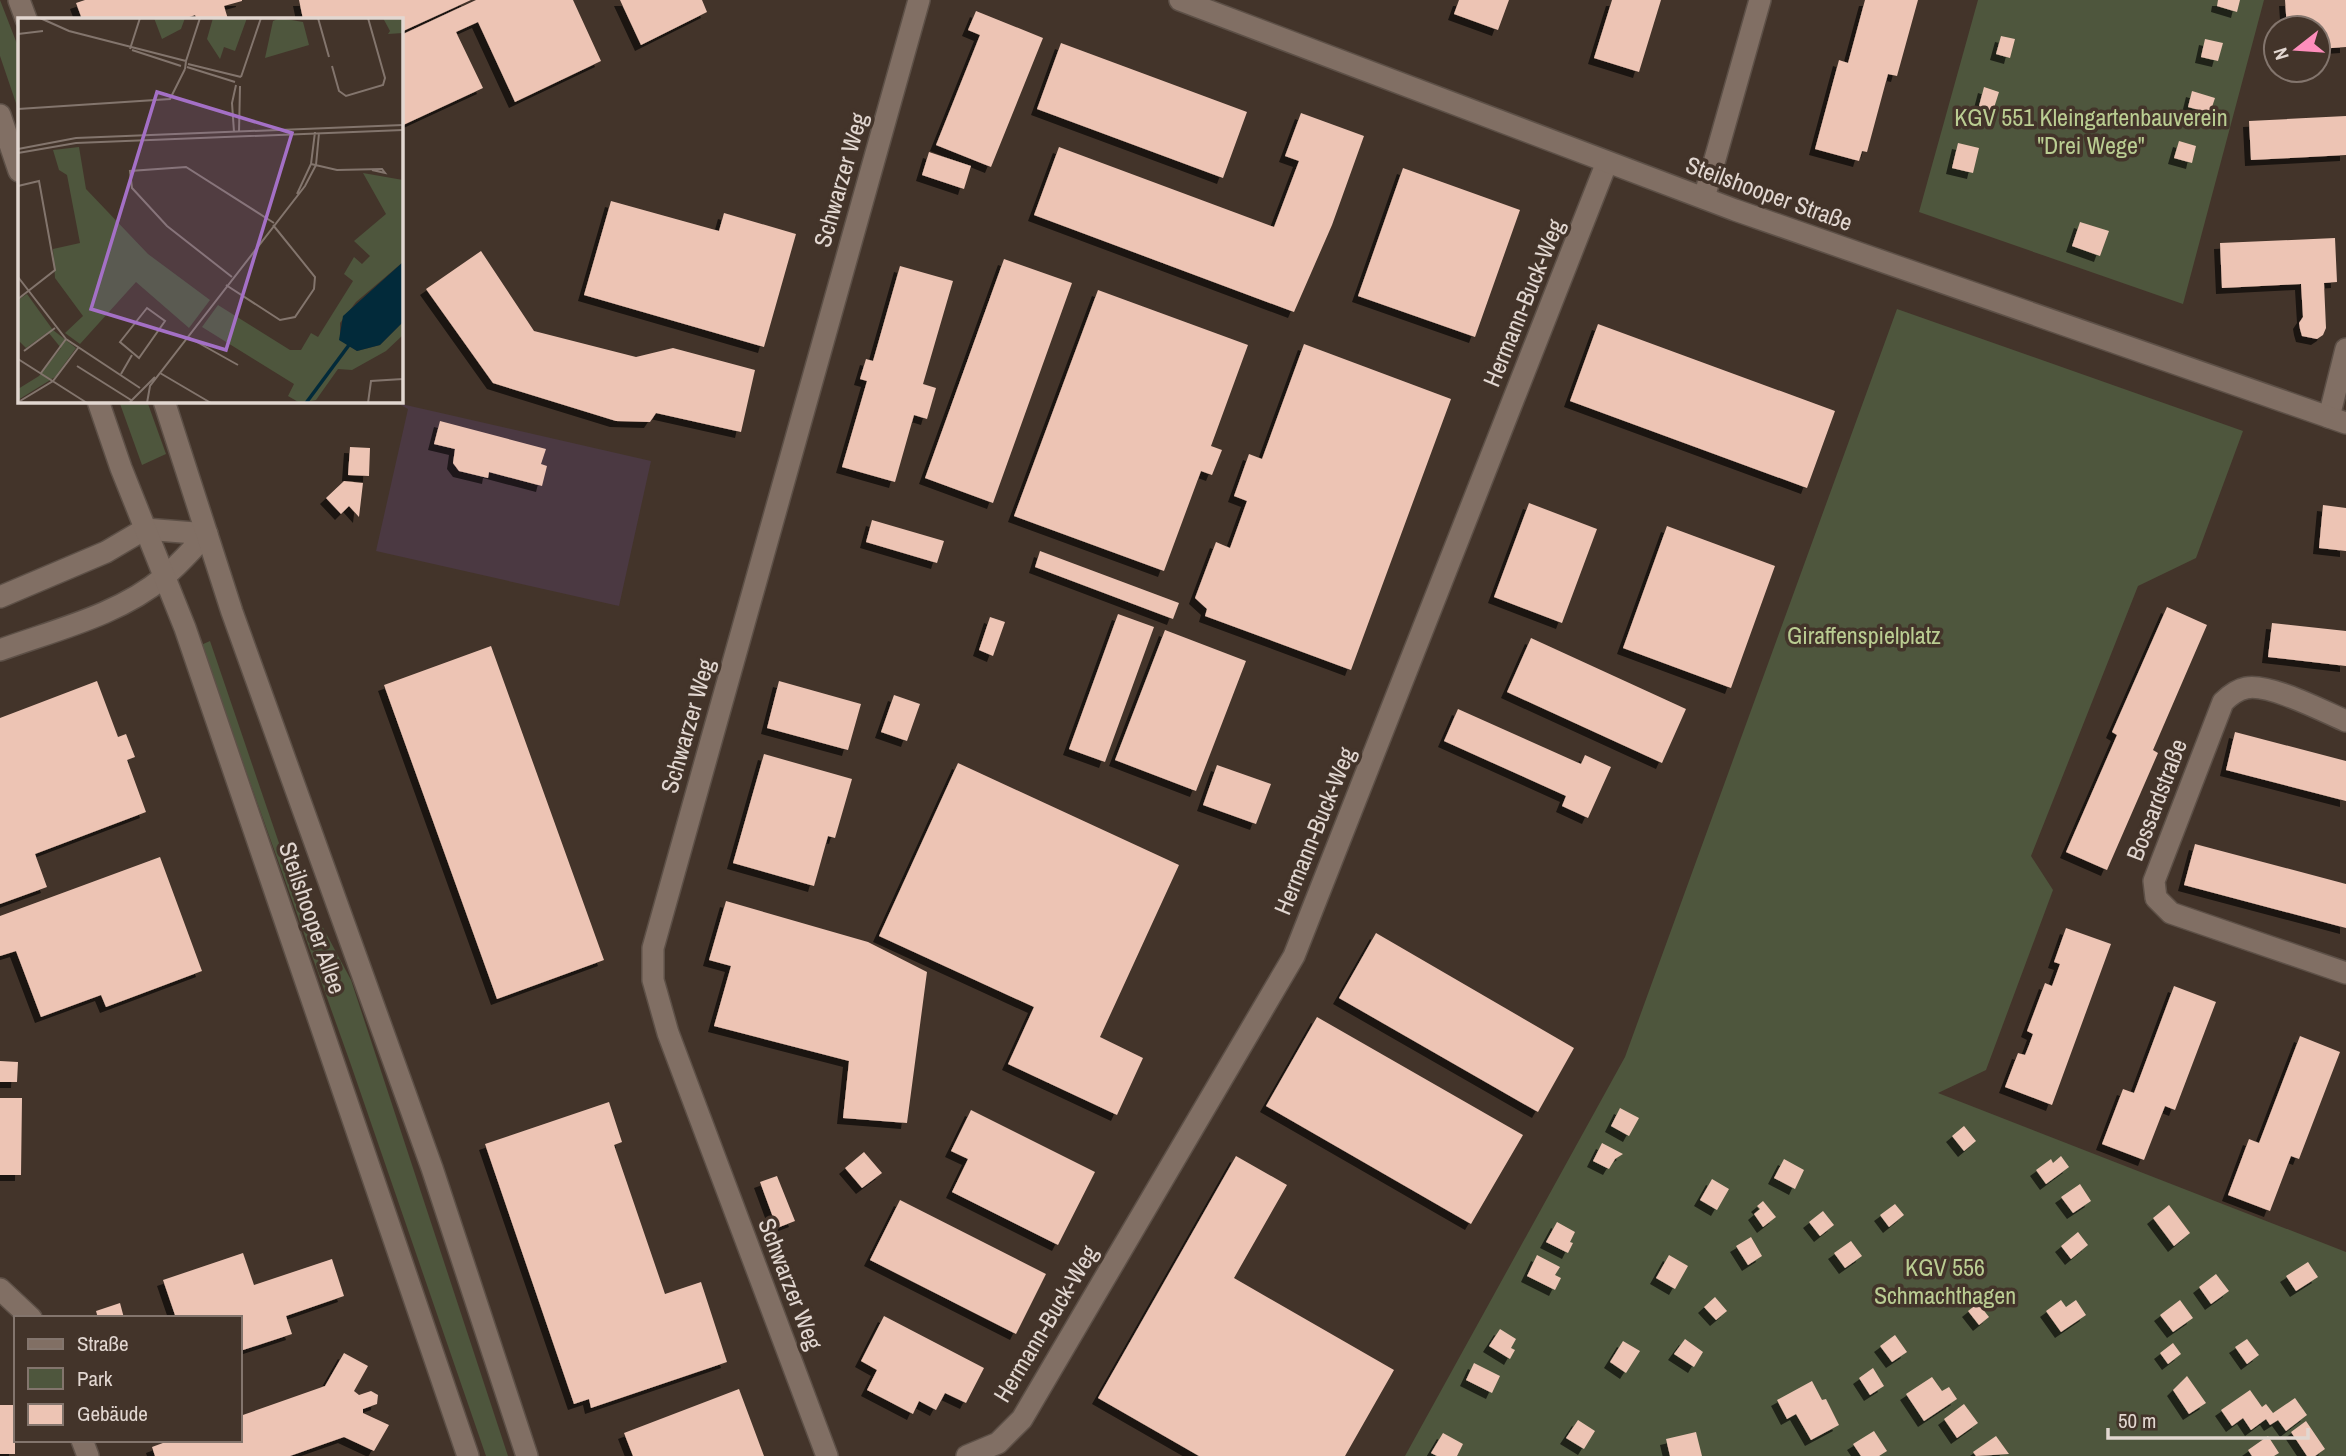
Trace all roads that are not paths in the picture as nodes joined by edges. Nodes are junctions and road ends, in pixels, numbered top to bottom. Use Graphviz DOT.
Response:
graph roads {
  1 [pos="19,0"];
  2 [pos="919,0"];
  3 [pos="1180,0"];
  4 [pos="1760,0"];
  5 [pos="26,18"];
  6 [pos="0,116"];
  7 [pos="1607,162"];
  8 [pos="18,169"];
  9 [pos="1704,198"];
  10 [pos="2346,349"];
  11 [pos="98,402"];
  12 [pos="164,402"];
  13 [pos="2338,420"];
  14 [pos="145,529"];
  15 [pos="207,534"];
  16 [pos="164,577"];
  17 [pos="0,597"];
  18 [pos="0,650"];
  19 [pos="2346,721"];
  20 [pos="2346,973"];
  21 [pos="0,1289"];
  22 [pos="29,1316"];
  23 [pos="468,1456"];
  24 [pos="527,1456"];
  25 [pos="827,1456"];
  26 [pos="967,1456"];
  1 -- 5 [label="street"];
  2 -- 25 [label="street, Schwarzer Weg"];
  3 -- 7 [label="street, Steilshooper Straße"];
  4 -- 9 [label="street"];
  6 -- 8 [label="street"];
  7 -- 9 [label="street, Steilshooper Straße"];
  7 -- 26 [label="street, Hermann-Buck-Weg"];
  9 -- 13 [label="street, Steilshooper Straße"];
  10 -- 13 [label="street"];
  11 -- 14 [label="street, Steilshooper Allee"];
  12 -- 15 [label="street, Steilshooper Allee"];
  14 -- 15 [label="street"];
  14 -- 16 [label="street, Steilshooper Allee"];
  14 -- 17 [label="street"];
  15 -- 16 [label="street"];
  15 -- 24 [label="street, Steilshooper Allee"];
  16 -- 18 [label="street"];
  16 -- 23 [label="street, Steilshooper Allee"];
  19 -- 20 [label="street, Bossardstraße"];
  21 -- 22 [label="street"];
}
